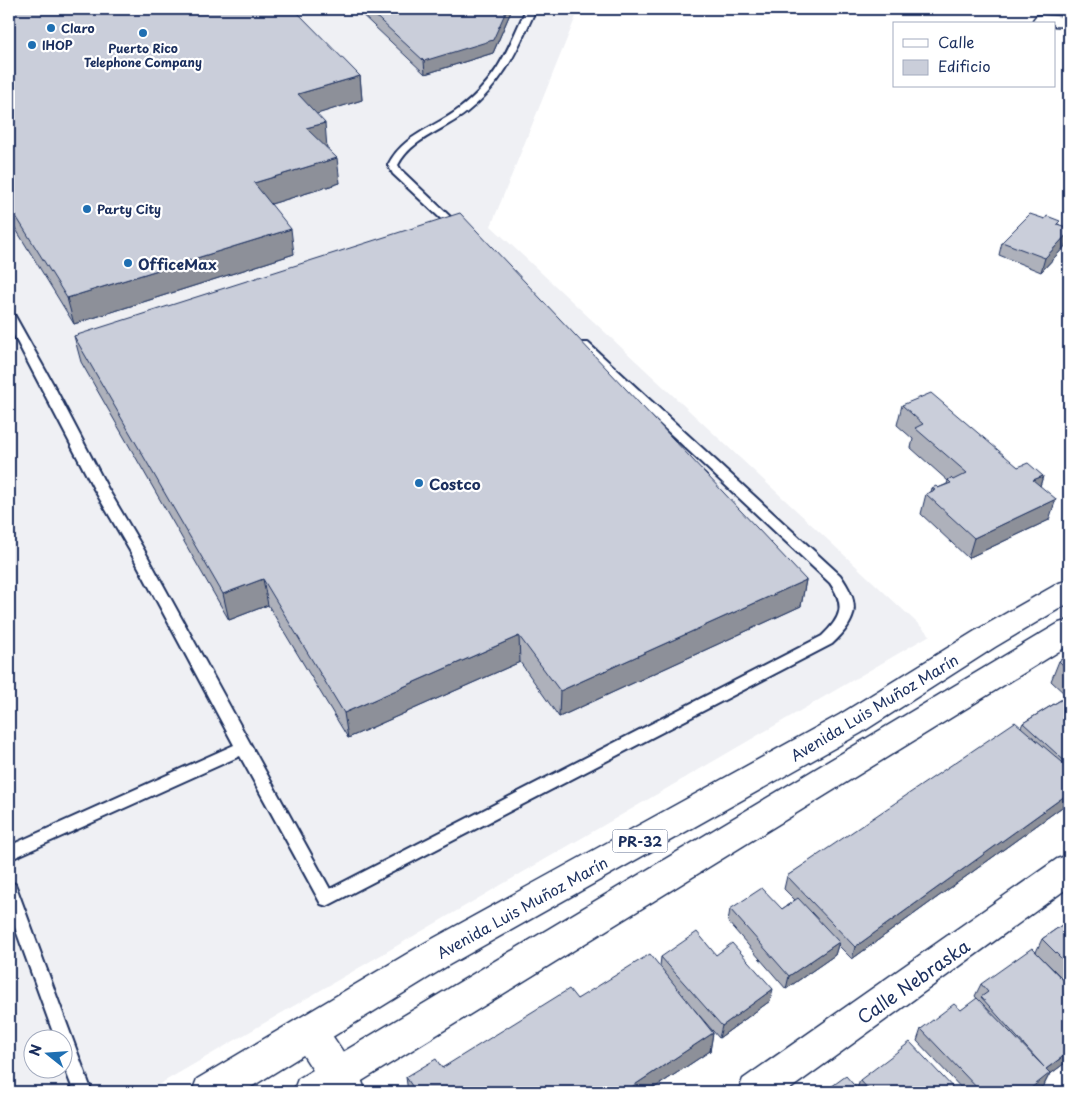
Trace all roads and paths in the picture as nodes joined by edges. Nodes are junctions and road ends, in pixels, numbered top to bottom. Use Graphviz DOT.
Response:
graph roads {
  1 [pos="531,9"];
  2 [pos="1042,20"];
  3 [pos="1069,22"];
  4 [pos="470,240"];
  5 [pos="9,316"];
  6 [pos="572,335"];
  7 [pos="1069,590"];
  8 [pos="1069,631"];
  9 [pos="243,748"];
  10 [pos="9,854"];
  11 [pos="1069,869"];
  12 [pos="9,889"];
  13 [pos="309,1032"];
  14 [pos="332,1087"];
  15 [pos="83,1092"];
  16 [pos="210,1092"];
  17 [pos="756,1092"];
  1 -- 4 [label="lane"];
  2 -- 3 [label="main road"];
  5 -- 9 [label="lane"];
  6 -- 9 [label="lane"];
  7 -- 13 [label="main road, Avenida Luis Muñoz Marín / PR-32"];
  8 -- 14 [label="main road, PR-32"];
  9 -- 10 [label="lane"];
  11 -- 17 [label="main road, Calle Nebraska"];
  12 -- 15 [label="lane"];
  13 -- 14 [label="main road"];
  13 -- 16 [label="main road, Avenida Luis Muñoz Marín / PR-32"];
}
